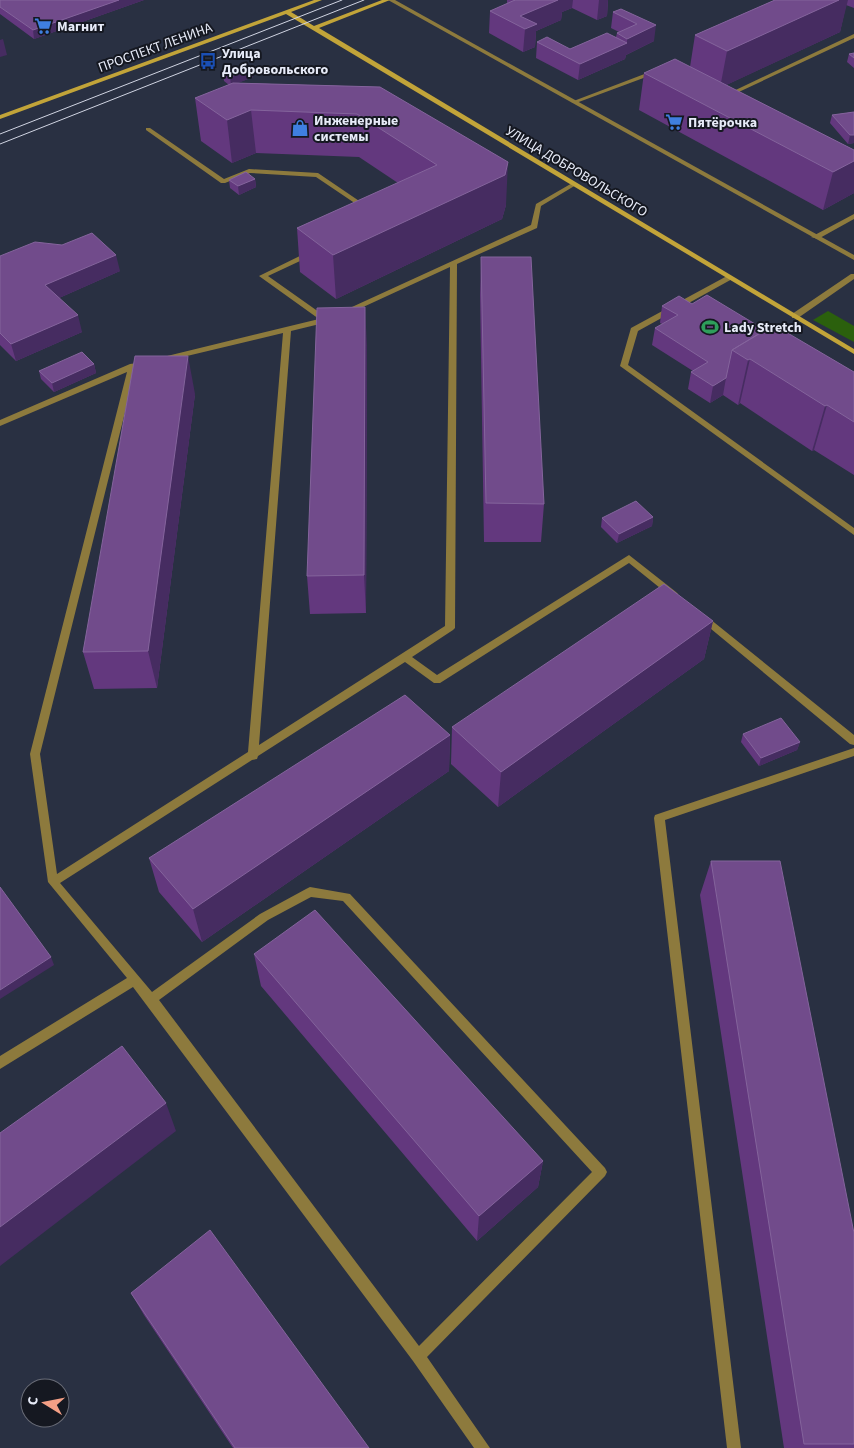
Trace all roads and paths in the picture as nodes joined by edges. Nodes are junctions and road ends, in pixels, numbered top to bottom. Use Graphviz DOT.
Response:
graph roads {
  1 [pos="319,0"];
  2 [pos="387,0"];
  3 [pos="391,0"];
  4 [pos="287,12"];
  5 [pos="314,28"];
  6 [pos="854,36"];
  7 [pos="662,76"];
  8 [pos="722,98"];
  9 [pos="574,102"];
  10 [pos="0,117"];
  11 [pos="148,129"];
  12 [pos="574,184"];
  13 [pos="375,215"];
  14 [pos="854,216"];
  15 [pos="815,237"];
  16 [pos="323,248"];
  17 [pos="854,258"];
  18 [pos="454,264"];
  19 [pos="854,276"];
  20 [pos="730,278"];
  21 [pos="795,316"];
  22 [pos="324,320"];
  23 [pos="286,331"];
  24 [pos="854,352"];
  25 [pos="162,360"];
  26 [pos="0,423"];
  27 [pos="854,532"];
  28 [pos="405,657"];
  29 [pos="854,741"];
  30 [pos="854,752"];
  31 [pos="253,756"];
  32 [pos="53,882"];
  33 [pos="134,980"];
  34 [pos="151,999"];
  35 [pos="0,1063"];
  36 [pos="418,1356"];
  37 [pos="483,1448"];
  38 [pos="734,1448"];
  1 -- 4 [label="main road, ПРОСПЕКТ ЛЕНИНА"];
  2 -- 5 [label="main road"];
  3 -- 9 [label="street"];
  4 -- 5 [label="main road, УЛИЦА ДОБРОВОЛЬСКОГО"];
  4 -- 10 [label="main road, ПРОСПЕКТ ЛЕНИНА"];
  5 -- 12 [label="main road, УЛИЦА ДОБРОВОЛЬСКОГО"];
  6 -- 8 [label="street"];
  7 -- 9 [label="street"];
  9 -- 15 [label="street"];
  11 -- 13 [label="street"];
  12 -- 18 [label="street"];
  12 -- 20 [label="main road, УЛИЦА ДОБРОВОЛЬСКОГО"];
  14 -- 15 [label="street"];
  15 -- 17 [label="street"];
  16 -- 22 [label="street"];
  18 -- 22 [label="street"];
  18 -- 28 [label="street"];
  19 -- 21 [label="street"];
  20 -- 21 [label="main road, УЛИЦА ДОБРОВОЛЬСКОГО"];
  20 -- 27 [label="street"];
  21 -- 24 [label="main road, УЛИЦА ДОБРОВОЛЬСКОГО"];
  22 -- 23 [label="street"];
  23 -- 25 [label="street"];
  23 -- 31 [label="street"];
  26 -- 32 [label="street"];
  28 -- 29 [label="street"];
  28 -- 31 [label="street"];
  30 -- 38 [label="street"];
  31 -- 32 [label="street"];
  32 -- 33 [label="street"];
  33 -- 34 [label="street"];
  33 -- 35 [label="street"];
  34 -- 36 [label="street"];
  34 -- 36 [label="street"];
  36 -- 37 [label="street"];
}
